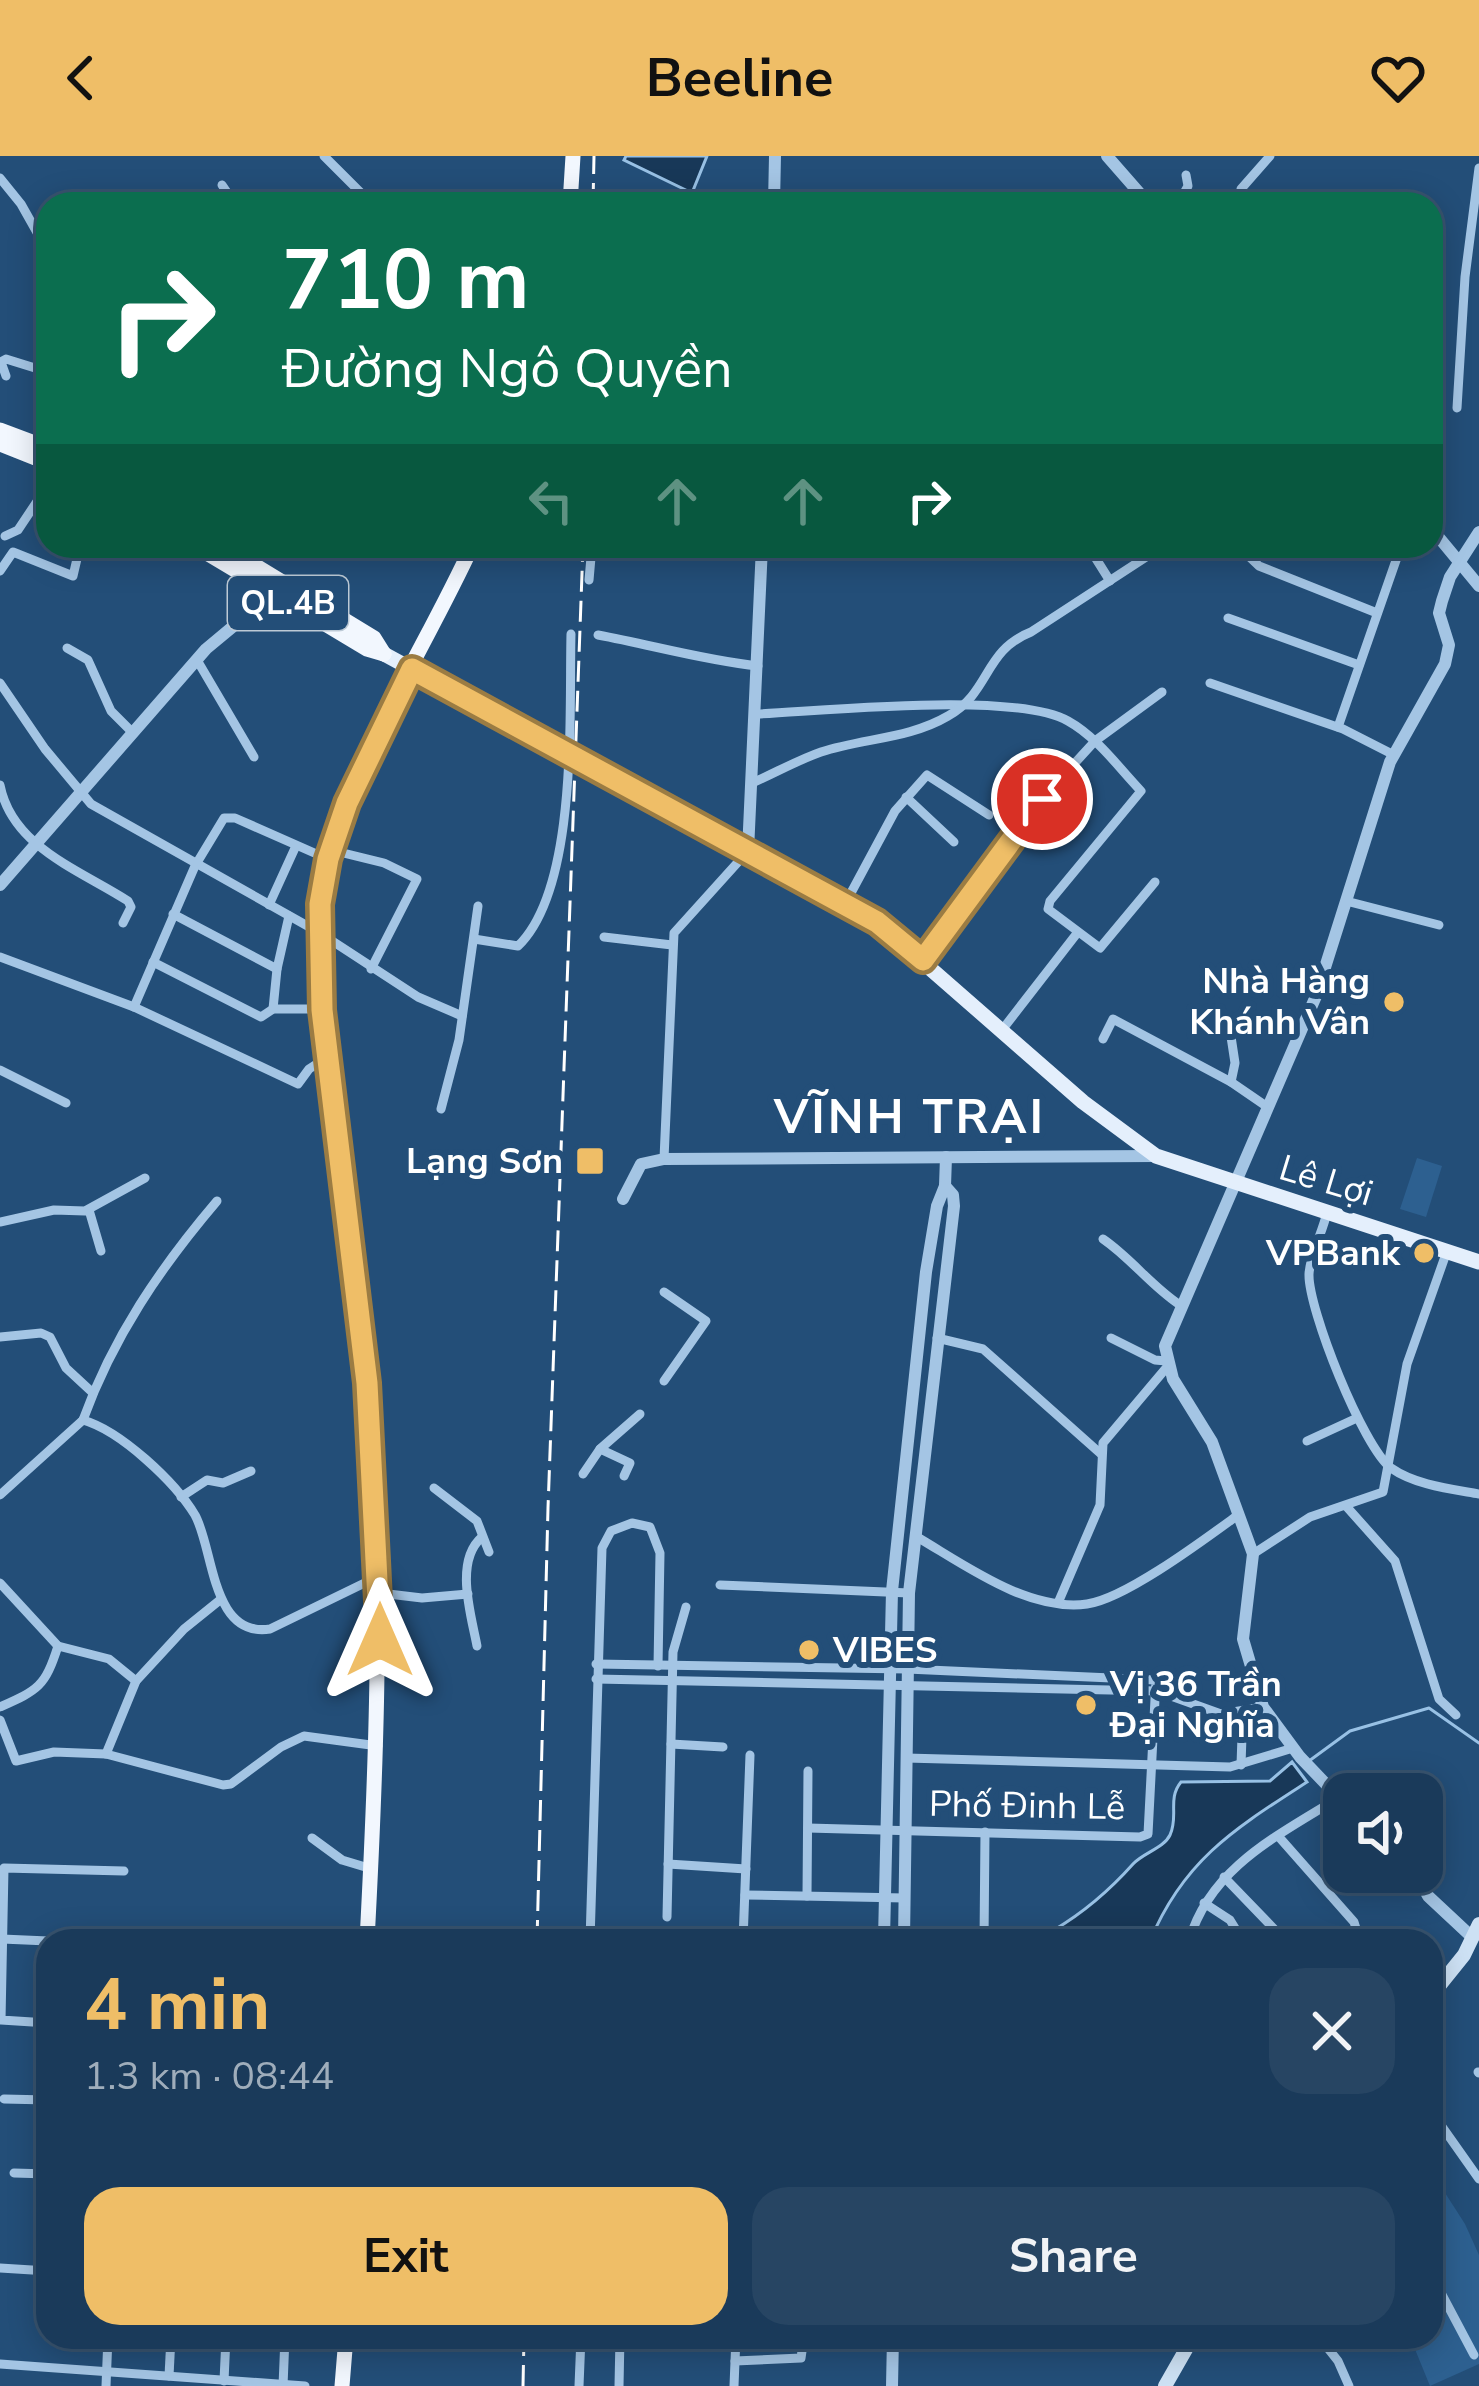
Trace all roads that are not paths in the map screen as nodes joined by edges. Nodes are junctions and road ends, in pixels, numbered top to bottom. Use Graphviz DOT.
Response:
graph roads {
  1 [pos="324,156"];
  2 [pos="573,156"];
  3 [pos="775,156"];
  4 [pos="1107,156"];
  5 [pos="1270,156"];
  6 [pos="1479,168"];
  7 [pos="1186,175"];
  8 [pos="0,178"];
  9 [pos="222,185"];
  10 [pos="227,192"];
  11 [pos="360,192"];
  12 [pos="571,192"];
  13 [pos="774,192"];
  14 [pos="1138,192"];
  15 [pos="1185,192"];
  16 [pos="1241,192"];
  17 [pos="36,231"];
  18 [pos="1465,278"];
  19 [pos="1479,282"];
  20 [pos="36,368"];
  21 [pos="6,376"];
  22 [pos="1457,408"];
  23 [pos="0,430"];
  24 [pos="0,444"];
  25 [pos="36,446"];
  26 [pos="36,449"];
  27 [pos="36,503"];
  28 [pos="1479,532"];
  29 [pos="5,536"];
  30 [pos="1443,543"];
  31 [pos="77,558"];
  32 [pos="218,558"];
  33 [pos="239,558"];
  34 [pos="466,558"];
  35 [pos="591,558"];
  36 [pos="762,558"];
  37 [pos="1096,558"];
  38 [pos="1144,558"];
  39 [pos="1249,558"];
  40 [pos="1397,558"];
  41 [pos="1460,564"];
  42 [pos="0,571"];
  43 [pos="589,580"];
  44 [pos="1111,580"];
  45 [pos="1479,586"];
  46 [pos="275,588"];
  47 [pos="1377,613"];
  48 [pos="1228,619"];
  49 [pos="571,634"];
  50 [pos="598,635"];
  51 [pos="67,648"];
  52 [pos="384,654"];
  53 [pos="197,660"];
  54 [pos="1359,665"];
  55 [pos="758,666"];
  56 [pos="412,669"];
  57 [pos="0,683"];
  58 [pos="1210,683"];
  59 [pos="1162,692"];
  60 [pos="963,704"];
  61 [pos="757,714"];
  62 [pos="1338,727"];
  63 [pos="134,733"];
  64 [pos="1094,741"];
  65 [pos="567,754"];
  66 [pos="1394,755"];
  67 [pos="254,757"];
  68 [pos="752,783"];
  69 [pos="0,785"];
  70 [pos="82,794"];
  71 [pos="906,797"];
  72 [pos="989,815"];
  73 [pos="954,842"];
  74 [pos="38,846"];
  75 [pos="296,848"];
  76 [pos="748,851"];
  77 [pos="329,855"];
  78 [pos="195,866"];
  79 [pos="1155,882"];
  80 [pos="0,885"];
  81 [pos="1346,902"];
  82 [pos="844,904"];
  83 [pos="269,905"];
  84 [pos="478,905"];
  85 [pos="173,914"];
  86 [pos="289,916"];
  87 [pos="123,923"];
  88 [pos="1439,925"];
  89 [pos="1078,932"];
  90 [pos="320,933"];
  91 [pos="604,937"];
  92 [pos="474,940"];
  93 [pos="672,945"];
  94 [pos="0,957"];
  95 [pos="923,960"];
  96 [pos="153,962"];
  97 [pos="277,969"];
  98 [pos="371,969"];
  99 [pos="134,1006"];
  100 [pos="274,1009"];
  101 [pos="322,1010"];
  102 [pos="461,1016"];
  103 [pos="1002,1030"];
  104 [pos="1231,1030"];
  105 [pos="1103,1039"];
  106 [pos="328,1056"];
  107 [pos="0,1070"];
  108 [pos="1231,1082"];
  109 [pos="66,1103"];
  110 [pos="1266,1106"];
  111 [pos="440,1109"];
  112 [pos="1156,1156"];
  113 [pos="946,1157"];
  114 [pos="664,1159"];
  115 [pos="145,1178"];
  116 [pos="1236,1185"];
  117 [pos="945,1186"];
  118 [pos="623,1199"];
  119 [pos="217,1201"];
  120 [pos="89,1210"];
  121 [pos="1327,1212"];
  122 [pos="0,1222"];
  123 [pos="1103,1239"];
  124 [pos="101,1251"];
  125 [pos="1447,1251"];
  126 [pos="1479,1262"];
  127 [pos="926,1272"];
  128 [pos="944,1274"];
  129 [pos="664,1292"];
  130 [pos="1180,1305"];
  131 [pos="0,1337"];
  132 [pos="937,1338"];
  133 [pos="1112,1338"];
  134 [pos="1167,1364"];
  135 [pos="915,1378"];
  136 [pos="933,1379"];
  137 [pos="664,1381"];
  138 [pos="93,1394"];
  139 [pos="640,1414"];
  140 [pos="1357,1418"];
  141 [pos="83,1420"];
  142 [pos="1307,1442"];
  143 [pos="600,1449"];
  144 [pos="1101,1454"];
  145 [pos="1390,1467"];
  146 [pos="250,1471"];
  147 [pos="583,1474"];
  148 [pos="624,1476"];
  149 [pos="434,1488"];
  150 [pos="1479,1494"];
  151 [pos="0,1496"];
  152 [pos="181,1497"];
  153 [pos="1346,1506"];
  154 [pos="1238,1515"];
  155 [pos="901,1523"];
  156 [pos="917,1532"];
  157 [pos="482,1537"];
  158 [pos="489,1552"];
  159 [pos="1252,1554"];
  160 [pos="0,1583"];
  161 [pos="380,1584"];
  162 [pos="720,1585"];
  163 [pos="892,1592"];
  164 [pos="909,1593"];
  165 [pos="468,1594"];
  166 [pos="4,1597"];
  167 [pos="220,1600"];
  168 [pos="1058,1604"];
  169 [pos="686,1607"];
  170 [pos="58,1646"];
  171 [pos="477,1646"];
  172 [pos="596,1664"];
  173 [pos="658,1666"];
  174 [pos="673,1667"];
  175 [pos="808,1669"];
  176 [pos="889,1676"];
  177 [pos="907,1677"];
  178 [pos="596,1679"];
  179 [pos="672,1681"];
  180 [pos="136,1682"];
  181 [pos="808,1684"];
  182 [pos="1157,1691"];
  183 [pos="0,1707"];
  184 [pos="1260,1708"];
  185 [pos="1456,1714"];
  186 [pos="0,1720"];
  187 [pos="671,1744"];
  188 [pos="378,1745"];
  189 [pos="723,1747"];
  190 [pos="106,1754"];
  191 [pos="750,1755"];
  192 [pos="906,1758"];
  193 [pos="1301,1758"];
  194 [pos="887,1759"];
  195 [pos="1241,1765"];
  196 [pos="1152,1767"];
  197 [pos="808,1771"];
  198 [pos="1323,1782"];
  199 [pos="1323,1811"];
  200 [pos="808,1828"];
  201 [pos="887,1830"];
  202 [pos="905,1831"];
  203 [pos="985,1832"];
  204 [pos="1279,1837"];
  205 [pos="312,1838"];
  206 [pos="668,1864"];
  207 [pos="746,1868"];
  208 [pos="372,1869"];
  209 [pos="124,1871"];
  210 [pos="1224,1877"];
  211 [pos="1428,1893"];
  212 [pos="745,1895"];
  213 [pos="807,1896"];
  214 [pos="886,1898"];
  215 [pos="905,1898"];
  216 [pos="1204,1903"];
  217 [pos="667,1917"];
  218 [pos="368,1929"];
  219 [pos="590,1929"];
  220 [pos="744,1929"];
  221 [pos="883,1929"];
  222 [pos="905,1929"];
  223 [pos="984,1929"];
  224 [pos="1194,1929"];
  225 [pos="1236,1929"];
  226 [pos="1274,1929"];
  227 [pos="1356,1929"];
  228 [pos="1476,1931"];
  229 [pos="2,1940"];
  230 [pos="36,1941"];
  231 [pos="1472,1959"];
  232 [pos="1443,1985"];
  233 [pos="1,2020"];
  234 [pos="36,2022"];
  235 [pos="4,2098"];
  236 [pos="36,2099"];
  237 [pos="1443,2128"];
  238 [pos="14,2173"];
  239 [pos="36,2174"];
  240 [pos="1479,2179"];
  241 [pos="0,2269"];
  242 [pos="36,2270"];
  243 [pos="1443,2296"];
  244 [pos="107,2349"];
  245 [pos="171,2349"];
  246 [pos="225,2349"];
  247 [pos="284,2349"];
  248 [pos="345,2349"];
  249 [pos="580,2349"];
  250 [pos="620,2349"];
  251 [pos="736,2349"];
  252 [pos="802,2349"];
  253 [pos="893,2349"];
  254 [pos="1185,2349"];
  255 [pos="1328,2349"];
  256 [pos="1474,2355"];
  257 [pos="735,2361"];
  258 [pos="0,2364"];
  259 [pos="106,2372"];
  260 [pos="170,2376"];
  261 [pos="224,2383"];
  262 [pos="283,2385"];
  263 [pos="106,2386"];
  264 [pos="305,2386"];
  265 [pos="342,2386"];
  266 [pos="579,2386"];
  267 [pos="619,2386"];
  268 [pos="734,2386"];
  269 [pos="892,2386"];
  270 [pos="1165,2386"];
  271 [pos="1348,2386"];
  1 -- 11 [label="street"];
  2 -- 12 [label="highway"];
  3 -- 13 [label="street"];
  4 -- 14 [label="street"];
  5 -- 16 [label="street"];
  6 -- 18 [label="street"];
  7 -- 15 [label="street"];
  8 -- 17 [label="street"];
  9 -- 10 [label="street"];
  18 -- 19 [label="street"];
  18 -- 22 [label="street"];
  20 -- 21 [label="street"];
  23 -- 25 [label="highway"];
  24 -- 26 [label="highway"];
  27 -- 29 [label="street"];
  28 -- 41 [label="street"];
  30 -- 41 [label="street"];
  31 -- 42 [label="street"];
  32 -- 46 [label="highway, QL.4B"];
  33 -- 46 [label="highway, QL.4B"];
  34 -- 56 [label="highway"];
  35 -- 43 [label="street"];
  36 -- 55 [label="street"];
  37 -- 44 [label="street"];
  38 -- 44 [label="street"];
  39 -- 47 [label="street"];
  40 -- 47 [label="street"];
  41 -- 45 [label="street"];
  41 -- 66 [label="street"];
  44 -- 60 [label="street"];
  46 -- 52 [label="highway, QL.4B"];
  46 -- 53 [label="street"];
  47 -- 54 [label="street"];
  48 -- 54 [label="street"];
  49 -- 65 [label="street"];
  50 -- 55 [label="street"];
  51 -- 63 [label="street"];
  52 -- 56 [label="main road, Lê Lợi"];
  53 -- 63 [label="street"];
  53 -- 67 [label="street"];
  54 -- 62 [label="street"];
  55 -- 61 [label="street"];
  56 -- 65 [label="main road, Lê Lợi"];
  56 -- 77 [label="highway"];
  57 -- 70 [label="street"];
  58 -- 62 [label="street"];
  59 -- 64 [label="street"];
  60 -- 61 [label="street"];
  60 -- 64 [label="street"];
  60 -- 68 [label="street"];
  61 -- 68 [label="street"];
  62 -- 66 [label="street"];
  63 -- 70 [label="street"];
  64 -- 89 [label="street"];
  64 -- 95 [label="street"];
  65 -- 76 [label="main road, Lê Lợi"];
  65 -- 92 [label="street"];
  66 -- 81 [label="street"];
  68 -- 76 [label="street"];
  69 -- 74 [label="street"];
  70 -- 74 [label="street"];
  70 -- 78 [label="street"];
  71 -- 72 [label="street"];
  71 -- 73 [label="street"];
  71 -- 82 [label="street"];
  74 -- 80 [label="street"];
  74 -- 87 [label="street"];
  75 -- 77 [label="street"];
  75 -- 78 [label="street"];
  75 -- 83 [label="street"];
  76 -- 82 [label="main road, Lê Lợi"];
  76 -- 93 [label="street"];
  77 -- 90 [label="highway"];
  77 -- 98 [label="street"];
  78 -- 83 [label="street"];
  78 -- 85 [label="street"];
  79 -- 89 [label="street"];
  81 -- 88 [label="street"];
  81 -- 110 [label="street"];
  82 -- 95 [label="main road, Lê Lợi"];
  83 -- 86 [label="street"];
  84 -- 92 [label="street"];
  85 -- 96 [label="street"];
  85 -- 97 [label="street"];
  86 -- 90 [label="street"];
  86 -- 97 [label="street"];
  89 -- 103 [label="street"];
  90 -- 98 [label="street"];
  90 -- 101 [label="highway"];
  91 -- 93 [label="street"];
  92 -- 102 [label="street"];
  93 -- 114 [label="street"];
  94 -- 99 [label="street"];
  95 -- 103 [label="main road, Lê Lợi"];
  96 -- 99 [label="street"];
  96 -- 100 [label="street"];
  97 -- 100 [label="street"];
  98 -- 102 [label="street"];
  99 -- 106 [label="street"];
  100 -- 101 [label="street"];
  101 -- 106 [label="highway"];
  102 -- 111 [label="street"];
  103 -- 112 [label="main road, Lê Lợi"];
  104 -- 108 [label="street"];
  105 -- 108 [label="street"];
  106 -- 161 [label="highway"];
  107 -- 109 [label="street"];
  108 -- 110 [label="street"];
  110 -- 116 [label="street"];
  112 -- 113 [label="street"];
  112 -- 116 [label="main road, Lê Lợi"];
  113 -- 114 [label="street"];
  113 -- 117 [label="street"];
  114 -- 118 [label="street"];
  115 -- 120 [label="street"];
  116 -- 121 [label="main road, Lê Lợi"];
  116 -- 130 [label="street"];
  117 -- 127 [label="street"];
  117 -- 128 [label="street"];
  119 -- 138 [label="street"];
  120 -- 122 [label="street"];
  120 -- 124 [label="street"];
  121 -- 125 [label="main road, Lê Lợi"];
  121 -- 140 [label="street"];
  123 -- 130 [label="street"];
  125 -- 126 [label="main road, Lê Lợi"];
  125 -- 145 [label="street"];
  127 -- 128 [label="street"];
  127 -- 135 [label="street"];
  128 -- 132 [label="street"];
  129 -- 137 [label="street"];
  130 -- 134 [label="street"];
  131 -- 138 [label="street"];
  132 -- 136 [label="street"];
  132 -- 144 [label="street"];
  133 -- 134 [label="street"];
  134 -- 144 [label="street"];
  134 -- 154 [label="street"];
  135 -- 136 [label="street"];
  135 -- 155 [label="street"];
  136 -- 156 [label="street"];
  138 -- 141 [label="street"];
  139 -- 143 [label="street"];
  140 -- 142 [label="street"];
  140 -- 145 [label="street"];
  141 -- 151 [label="street"];
  141 -- 152 [label="street"];
  143 -- 147 [label="street"];
  143 -- 148 [label="street"];
  144 -- 168 [label="street"];
  145 -- 150 [label="street"];
  145 -- 153 [label="street"];
  146 -- 152 [label="street"];
  149 -- 157 [label="street"];
  152 -- 167 [label="street"];
  153 -- 159 [label="street"];
  153 -- 185 [label="street"];
  154 -- 159 [label="street"];
  154 -- 168 [label="street"];
  155 -- 156 [label="street"];
  155 -- 163 [label="street"];
  156 -- 164 [label="street"];
  156 -- 168 [label="street"];
  157 -- 158 [label="street"];
  157 -- 165 [label="street"];
  159 -- 184 [label="street"];
  160 -- 166 [label="street"];
  161 -- 165 [label="street"];
  161 -- 167 [label="street"];
  161 -- 188 [label="highway"];
  162 -- 163 [label="street"];
  163 -- 164 [label="street"];
  163 -- 176 [label="street"];
  164 -- 177 [label="street"];
  165 -- 171 [label="street"];
  166 -- 170 [label="street"];
  167 -- 180 [label="street"];
  169 -- 174 [label="street"];
  170 -- 180 [label="street"];
  170 -- 183 [label="street"];
  172 -- 173 [label="street"];
  172 -- 173 [label="street"];
  172 -- 178 [label="street"];
  173 -- 174 [label="street"];
  174 -- 175 [label="street"];
  174 -- 179 [label="street"];
  175 -- 176 [label="street"];
  175 -- 181 [label="street"];
  176 -- 177 [label="street"];
  176 -- 181 [label="street"];
  176 -- 194 [label="street"];
  177 -- 182 [label="street"];
  177 -- 182 [label="street, Phố Đinh Lễ"];
  177 -- 192 [label="street"];
  178 -- 179 [label="street"];
  178 -- 219 [label="street"];
  179 -- 181 [label="street"];
  179 -- 187 [label="street"];
  180 -- 190 [label="street"];
  182 -- 184 [label="street"];
  182 -- 196 [label="street, Phố Đinh Lễ"];
  184 -- 193 [label="street"];
  184 -- 195 [label="street"];
  186 -- 190 [label="street"];
  187 -- 189 [label="street"];
  187 -- 206 [label="street"];
  188 -- 190 [label="street"];
  188 -- 208 [label="highway"];
  191 -- 207 [label="street"];
  192 -- 194 [label="street"];
  192 -- 196 [label="street"];
  192 -- 202 [label="street"];
  193 -- 195 [label="street"];
  193 -- 198 [label="street"];
  194 -- 201 [label="street"];
  195 -- 196 [label="street"];
  196 -- 203 [label="street, Phố Đinh Lễ"];
  197 -- 200 [label="street"];
  199 -- 204 [label="street"];
  200 -- 201 [label="street, Phố Đinh Lễ"];
  200 -- 213 [label="street"];
  201 -- 202 [label="street, Phố Đinh Lễ"];
  201 -- 214 [label="street"];
  202 -- 203 [label="street, Phố Đinh Lễ"];
  202 -- 215 [label="street"];
  203 -- 223 [label="street"];
  204 -- 210 [label="street"];
  204 -- 227 [label="street"];
  205 -- 208 [label="street"];
  206 -- 207 [label="street"];
  206 -- 217 [label="street"];
  207 -- 212 [label="street"];
  208 -- 218 [label="highway"];
  209 -- 229 [label="street"];
  210 -- 216 [label="street"];
  210 -- 226 [label="street"];
  211 -- 228 [label="street"];
  212 -- 213 [label="street"];
  212 -- 220 [label="street"];
  213 -- 214 [label="street"];
  214 -- 215 [label="street"];
  214 -- 221 [label="street"];
  215 -- 222 [label="street"];
  216 -- 224 [label="street"];
  216 -- 225 [label="street"];
  228 -- 231 [label="main road"];
  229 -- 230 [label="street"];
  229 -- 233 [label="street"];
  231 -- 232 [label="main road"];
  233 -- 234 [label="street"];
  235 -- 236 [label="street"];
  237 -- 240 [label="street"];
  238 -- 239 [label="street"];
  241 -- 242 [label="street"];
  243 -- 256 [label="street"];
  244 -- 259 [label="street"];
  245 -- 260 [label="street"];
  246 -- 261 [label="street"];
  247 -- 262 [label="street"];
  248 -- 265 [label="highway"];
  249 -- 266 [label="street"];
  250 -- 267 [label="street"];
  251 -- 257 [label="street"];
  252 -- 257 [label="street"];
  253 -- 269 [label="street"];
  254 -- 270 [label="main road"];
  255 -- 271 [label="street"];
  257 -- 268 [label="street"];
  258 -- 259 [label="street"];
  259 -- 260 [label="street"];
  259 -- 263 [label="street"];
  260 -- 261 [label="street"];
  261 -- 262 [label="street"];
  262 -- 264 [label="street"];
}
